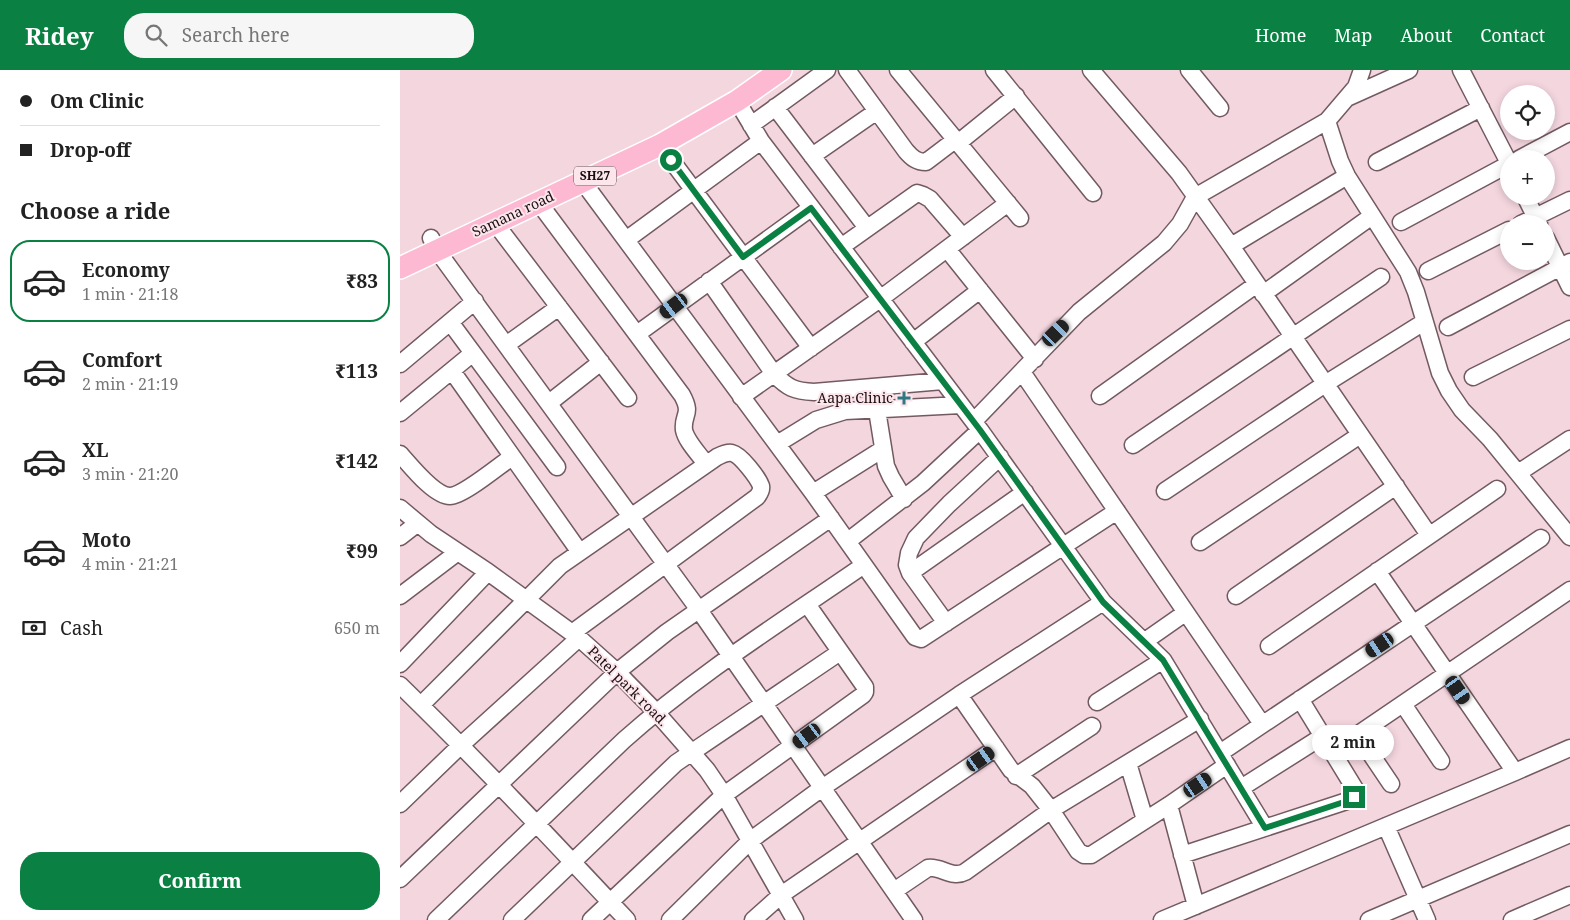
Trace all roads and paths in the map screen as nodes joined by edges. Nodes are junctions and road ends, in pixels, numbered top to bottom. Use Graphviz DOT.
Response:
graph roads {
  1 [pos="760,70"];
  2 [pos="781,70"];
  3 [pos="827,70"];
  4 [pos="847,70"];
  5 [pos="898,70"];
  6 [pos="994,70"];
  7 [pos="1091,70"];
  8 [pos="1189,70"];
  9 [pos="1362,70"];
  10 [pos="1409,70"];
  11 [pos="1461,70"];
  12 [pos="1016,96"];
  13 [pos="1348,97"];
  14 [pos="736,101"];
  15 [pos="775,107"];
  16 [pos="1220,108"];
  17 [pos="1481,108"];
  18 [pos="876,111"];
  19 [pos="1327,121"];
  20 [pos="751,125"];
  21 [pos="1570,132"];
  22 [pos="761,141"];
  23 [pos="957,142"];
  24 [pos="660,145"];
  25 [pos="1502,150"];
  26 [pos="1536,150"];
  27 [pos="812,156"];
  28 [pos="1377,162"];
  29 [pos="1500,169"];
  30 [pos="1347,176"];
  31 [pos="583,182"];
  32 [pos="694,191"];
  33 [pos="1093,193"];
  34 [pos="1195,197"];
  35 [pos="1570,200"];
  36 [pos="539,203"];
  37 [pos="1008,203"];
  38 [pos="811,208"];
  39 [pos="1543,215"];
  40 [pos="1372,216"];
  41 [pos="1020,218"];
  42 [pos="1401,222"];
  43 [pos="495,223"];
  44 [pos="867,228"];
  45 [pos="1500,235"];
  46 [pos="963,236"];
  47 [pos="626,240"];
  48 [pos="434,244"];
  49 [pos="1231,246"];
  50 [pos="841,247"];
  51 [pos="947,249"];
  52 [pos="1555,251"];
  53 [pos="400,254"];
  54 [pos="743,257"];
  55 [pos="1565,265"];
  56 [pos="400,268"];
  57 [pos="1428,271"];
  58 [pos="1381,277"];
  59 [pos="709,282"];
  60 [pos="1570,287"];
  61 [pos="1260,289"];
  62 [pos="980,290"];
  63 [pos="880,299"];
  64 [pos="474,301"];
  65 [pos="674,306"];
  66 [pos="559,307"];
  67 [pos="450,322"];
  68 [pos="1424,322"];
  69 [pos="1448,327"];
  70 [pos="1570,329"];
  71 [pos="637,334"];
  72 [pos="1292,337"];
  73 [pos="913,342"];
  74 [pos="506,345"];
  75 [pos="810,348"];
  76 [pos="473,353"];
  77 [pos="1035,359"];
  78 [pos="601,362"];
  79 [pos="400,364"];
  80 [pos="452,371"];
  81 [pos="1022,372"];
  82 [pos="774,374"];
  83 [pos="1474,377"];
  84 [pos="943,381"];
  85 [pos="1324,384"];
  86 [pos="1100,396"];
  87 [pos="741,397"];
  88 [pos="628,398"];
  89 [pos="549,403"];
  90 [pos="961,405"];
  91 [pos="877,410"];
  92 [pos="400,413"];
  93 [pos="977,426"];
  94 [pos="1360,435"];
  95 [pos="1570,439"];
  96 [pos="777,444"];
  97 [pos="1134,445"];
  98 [pos="883,449"];
  99 [pos="400,454"];
  100 [pos="512,457"];
  101 [pos="1000,457"];
  102 [pos="706,464"];
  103 [pos="557,467"];
  104 [pos="1518,472"];
  105 [pos="1396,486"];
  106 [pos="1497,489"];
  107 [pos="1165,491"];
  108 [pos="1025,492"];
  109 [pos="813,494"];
  110 [pos="904,499"];
  111 [pos="400,508"];
  112 [pos="1117,511"];
  113 [pos="631,515"];
  114 [pos="831,518"];
  115 [pos="418,523"];
  116 [pos="1429,535"];
  117 [pos="400,536"];
  118 [pos="1570,537"];
  119 [pos="1541,538"];
  120 [pos="848,541"];
  121 [pos="1200,542"];
  122 [pos="1063,547"];
  123 [pos="458,552"];
  124 [pos="579,552"];
  125 [pos="666,564"];
  126 [pos="864,565"];
  127 [pos="1378,571"];
  128 [pos="488,572"];
  129 [pos="910,573"];
  130 [pos="1570,590"];
  131 [pos="400,596"];
  132 [pos="1236,596"];
  133 [pos="526,599"];
  134 [pos="1103,602"];
  135 [pos="807,604"];
  136 [pos="699,610"];
  137 [pos="1185,613"];
  138 [pos="946,623"];
  139 [pos="1412,624"];
  140 [pos="576,636"];
  141 [pos="1145,641"];
  142 [pos="1269,646"];
  143 [pos="840,652"];
  144 [pos="731,657"];
  145 [pos="1163,660"];
  146 [pos="400,664"];
  147 [pos="617,672"];
  148 [pos="1447,674"];
  149 [pos="400,685"];
  150 [pos="959,695"];
  151 [pos="1300,699"];
  152 [pos="1098,702"];
  153 [pos="764,704"];
  154 [pos="1403,704"];
  155 [pos="421,705"];
  156 [pos="656,712"];
  157 [pos="1200,719"];
  158 [pos="1262,724"];
  159 [pos="1092,726"];
  160 [pos="1358,735"];
  161 [pos="1323,736"];
  162 [pos="461,745"];
  163 [pos="793,746"];
  164 [pos="996,748"];
  165 [pos="1570,748"];
  166 [pos="691,751"];
  167 [pos="1332,752"];
  168 [pos="1224,759"];
  169 [pos="1441,761"];
  170 [pos="1128,762"];
  171 [pos="1515,772"];
  172 [pos="1016,776"];
  173 [pos="498,784"];
  174 [pos="1391,784"];
  175 [pos="822,788"];
  176 [pos="1241,788"];
  177 [pos="724,795"];
  178 [pos="400,804"];
  179 [pos="1169,805"];
  180 [pos="1051,810"];
  181 [pos="1145,820"];
  182 [pos="536,823"];
  183 [pos="1386,826"];
  184 [pos="1265,828"];
  185 [pos="1570,834"];
  186 [pos="751,840"];
  187 [pos="860,842"];
  188 [pos="1182,855"];
  189 [pos="573,861"];
  190 [pos="400,879"];
  191 [pos="894,891"];
  192 [pos="781,895"];
  193 [pos="1570,895"];
  194 [pos="1418,899"];
  195 [pos="610,902"];
  196 [pos="1196,906"];
  197 [pos="436,920"];
  198 [pos="512,920"];
  199 [pos="591,920"];
  200 [pos="627,920"];
  201 [pos="670,920"];
  202 [pos="753,920"];
  203 [pos="795,920"];
  204 [pos="914,920"];
  205 [pos="1162,920"];
  206 [pos="1369,920"];
  207 [pos="1427,920"];
  208 [pos="1512,920"];
  1 -- 48 [label="main road, Samana road / SH27"];
  2 -- 14 [label="main road, Samana road / SH27"];
  3 -- 15 [label="street"];
  4 -- 18 [label="street"];
  5 -- 23 [label="street"];
  6 -- 12 [label="street"];
  7 -- 34 [label="street"];
  8 -- 16 [label="street"];
  9 -- 13 [label="street"];
  10 -- 13 [label="street"];
  11 -- 17 [label="street"];
  12 -- 23 [label="street"];
  12 -- 33 [label="street"];
  13 -- 19 [label="street"];
  14 -- 20 [label="street"];
  14 -- 24 [label="main road, Samana road / SH27"];
  15 -- 20 [label="street"];
  15 -- 27 [label="street"];
  17 -- 25 [label="street"];
  17 -- 28 [label="street"];
  18 -- 23 [label="street"];
  18 -- 27 [label="street"];
  19 -- 30 [label="street"];
  19 -- 34 [label="street"];
  20 -- 22 [label="street"];
  21 -- 26 [label="street"];
  22 -- 32 [label="street"];
  22 -- 38 [label="street"];
  23 -- 37 [label="street"];
  24 -- 31 [label="main road, Samana road / SH27"];
  24 -- 32 [label="street"];
  27 -- 44 [label="street"];
  29 -- 42 [label="street"];
  30 -- 40 [label="street"];
  30 -- 49 [label="street"];
  31 -- 36 [label="main road, Samana road / SH27"];
  31 -- 47 [label="street"];
  32 -- 47 [label="street"];
  32 -- 54 [label="street"];
  34 -- 49 [label="street"];
  34 -- 77 [label="street"];
  35 -- 39 [label="street"];
  36 -- 43 [label="main road, Samana road / SH27"];
  36 -- 71 [label="street"];
  37 -- 41 [label="street"];
  37 -- 46 [label="street"];
  38 -- 50 [label="street"];
  38 -- 54 [label="street"];
  40 -- 61 [label="street"];
  40 -- 68 [label="street"];
  43 -- 48 [label="main road, Samana road / SH27"];
  43 -- 66 [label="street"];
  44 -- 46 [label="street"];
  44 -- 50 [label="street"];
  45 -- 57 [label="street"];
  46 -- 51 [label="street"];
  47 -- 65 [label="street"];
  48 -- 53 [label="main road, Samana road / SH27"];
  48 -- 56 [label="main road, Samana road / SH27"];
  48 -- 64 [label="street"];
  49 -- 61 [label="street"];
  50 -- 63 [label="street"];
  51 -- 62 [label="street"];
  51 -- 63 [label="street"];
  52 -- 55 [label="street"];
  54 -- 59 [label="street"];
  54 -- 75 [label="street"];
  55 -- 60 [label="street"];
  55 -- 69 [label="street"];
  58 -- 72 [label="street"];
  59 -- 65 [label="street"];
  59 -- 82 [label="street"];
  61 -- 72 [label="street"];
  61 -- 86 [label="street"];
  62 -- 73 [label="street"];
  62 -- 77 [label="street"];
  63 -- 73 [label="street"];
  63 -- 75 [label="street"];
  64 -- 67 [label="street"];
  64 -- 74 [label="street"];
  65 -- 71 [label="street"];
  65 -- 87 [label="street"];
  66 -- 74 [label="street"];
  66 -- 78 [label="street"];
  67 -- 76 [label="street"];
  67 -- 79 [label="street"];
  68 -- 85 [label="street"];
  68 -- 104 [label="street"];
  70 -- 83 [label="street"];
  71 -- 102 [label="street"];
  72 -- 85 [label="street"];
  72 -- 97 [label="street"];
  73 -- 84 [label="street"];
  74 -- 89 [label="street"];
  75 -- 82 [label="street"];
  76 -- 80 [label="street"];
  76 -- 103 [label="street"];
  77 -- 81 [label="street"];
  78 -- 88 [label="street"];
  78 -- 89 [label="street"];
  80 -- 92 [label="street"];
  80 -- 100 [label="street"];
  81 -- 93 [label="street"];
  81 -- 112 [label="street"];
  82 -- 84 [label="street"];
  82 -- 87 [label="street"];
  84 -- 90 [label="street"];
  85 -- 94 [label="street"];
  85 -- 107 [label="street"];
  87 -- 96 [label="street"];
  89 -- 113 [label="street"];
  90 -- 91 [label="street"];
  90 -- 93 [label="street"];
  91 -- 96 [label="street"];
  91 -- 98 [label="street"];
  93 -- 101 [label="street"];
  93 -- 110 [label="street"];
  94 -- 105 [label="street"];
  94 -- 121 [label="street"];
  95 -- 104 [label="street"];
  96 -- 109 [label="street"];
  98 -- 109 [label="street"];
  98 -- 110 [label="street"];
  99 -- 100 [label="street"];
  100 -- 124 [label="street"];
  101 -- 108 [label="street"];
  101 -- 129 [label="street"];
  102 -- 113 [label="street"];
  102 -- 125 [label="street"];
  104 -- 118 [label="street"];
  105 -- 116 [label="street"];
  105 -- 132 [label="street"];
  106 -- 116 [label="street"];
  108 -- 122 [label="street"];
  108 -- 129 [label="street"];
  109 -- 114 [label="street"];
  110 -- 120 [label="street"];
  111 -- 115 [label="street, Patel park road."];
  112 -- 122 [label="street"];
  112 -- 137 [label="street"];
  113 -- 124 [label="street"];
  113 -- 125 [label="street"];
  114 -- 120 [label="street"];
  114 -- 136 [label="street"];
  115 -- 117 [label="street"];
  115 -- 123 [label="street, Patel park road."];
  116 -- 127 [label="street"];
  119 -- 139 [label="street"];
  120 -- 126 [label="street"];
  122 -- 134 [label="street"];
  122 -- 138 [label="street"];
  123 -- 128 [label="street, Patel park road."];
  123 -- 131 [label="street"];
  124 -- 133 [label="street"];
  125 -- 136 [label="street"];
  125 -- 140 [label="street"];
  126 -- 135 [label="street"];
  126 -- 138 [label="street"];
  127 -- 139 [label="street"];
  127 -- 142 [label="street"];
  128 -- 133 [label="street, Patel park road."];
  128 -- 146 [label="street"];
  129 -- 138 [label="street"];
  130 -- 148 [label="street"];
  133 -- 140 [label="street, Patel park road."];
  133 -- 155 [label="street"];
  134 -- 141 [label="street"];
  134 -- 150 [label="street"];
  135 -- 143 [label="street"];
  135 -- 144 [label="street"];
  136 -- 144 [label="street"];
  136 -- 147 [label="street"];
  137 -- 141 [label="street"];
  137 -- 158 [label="street"];
  139 -- 148 [label="street"];
  139 -- 151 [label="street"];
  140 -- 147 [label="street, Patel park road."];
  140 -- 162 [label="street"];
  141 -- 145 [label="street"];
  143 -- 153 [label="street"];
  143 -- 163 [label="street"];
  144 -- 153 [label="street"];
  144 -- 156 [label="street"];
  145 -- 152 [label="street"];
  145 -- 157 [label="street"];
  147 -- 156 [label="street, Patel park road."];
  147 -- 173 [label="street"];
  148 -- 154 [label="street"];
  148 -- 171 [label="street"];
  149 -- 155 [label="street"];
  150 -- 164 [label="street"];
  150 -- 175 [label="street"];
  151 -- 158 [label="street"];
  151 -- 161 [label="street"];
  153 -- 163 [label="street"];
  153 -- 166 [label="street"];
  154 -- 160 [label="street"];
  154 -- 169 [label="street"];
  155 -- 162 [label="street"];
  156 -- 166 [label="street, Patel park road."];
  156 -- 182 [label="street"];
  157 -- 168 [label="street"];
  157 -- 170 [label="street"];
  158 -- 168 [label="street"];
  159 -- 172 [label="street"];
  160 -- 167 [label="street"];
  160 -- 174 [label="street"];
  161 -- 167 [label="street"];
  161 -- 176 [label="street"];
  162 -- 173 [label="street"];
  162 -- 178 [label="street"];
  163 -- 175 [label="street"];
  163 -- 177 [label="street"];
  164 -- 172 [label="street"];
  164 -- 187 [label="street"];
  165 -- 171 [label="street"];
  166 -- 177 [label="street, Patel park road."];
  166 -- 189 [label="street"];
  167 -- 184 [label="street"];
  168 -- 176 [label="street"];
  168 -- 179 [label="street"];
  170 -- 180 [label="street"];
  170 -- 181 [label="street"];
  171 -- 183 [label="street"];
  172 -- 180 [label="street"];
  173 -- 182 [label="street"];
  173 -- 190 [label="street"];
  175 -- 186 [label="street"];
  175 -- 187 [label="street"];
  176 -- 184 [label="street"];
  177 -- 186 [label="street, Patel park road."];
  177 -- 195 [label="street"];
  179 -- 181 [label="street"];
  179 -- 188 [label="street"];
  180 -- 181 [label="street"];
  180 -- 191 [label="street"];
  182 -- 189 [label="street"];
  182 -- 197 [label="street"];
  183 -- 194 [label="street"];
  183 -- 196 [label="street"];
  184 -- 188 [label="street"];
  185 -- 194 [label="street"];
  186 -- 192 [label="street, Patel park road."];
  186 -- 201 [label="street"];
  187 -- 191 [label="street"];
  187 -- 192 [label="street"];
  188 -- 196 [label="street"];
  189 -- 195 [label="street"];
  189 -- 198 [label="street"];
  191 -- 204 [label="street"];
  192 -- 202 [label="street"];
  192 -- 203 [label="street, Patel park road."];
  193 -- 208 [label="street"];
  194 -- 206 [label="street"];
  194 -- 207 [label="street"];
  195 -- 199 [label="street"];
  195 -- 200 [label="street"];
  196 -- 205 [label="street"];
}
